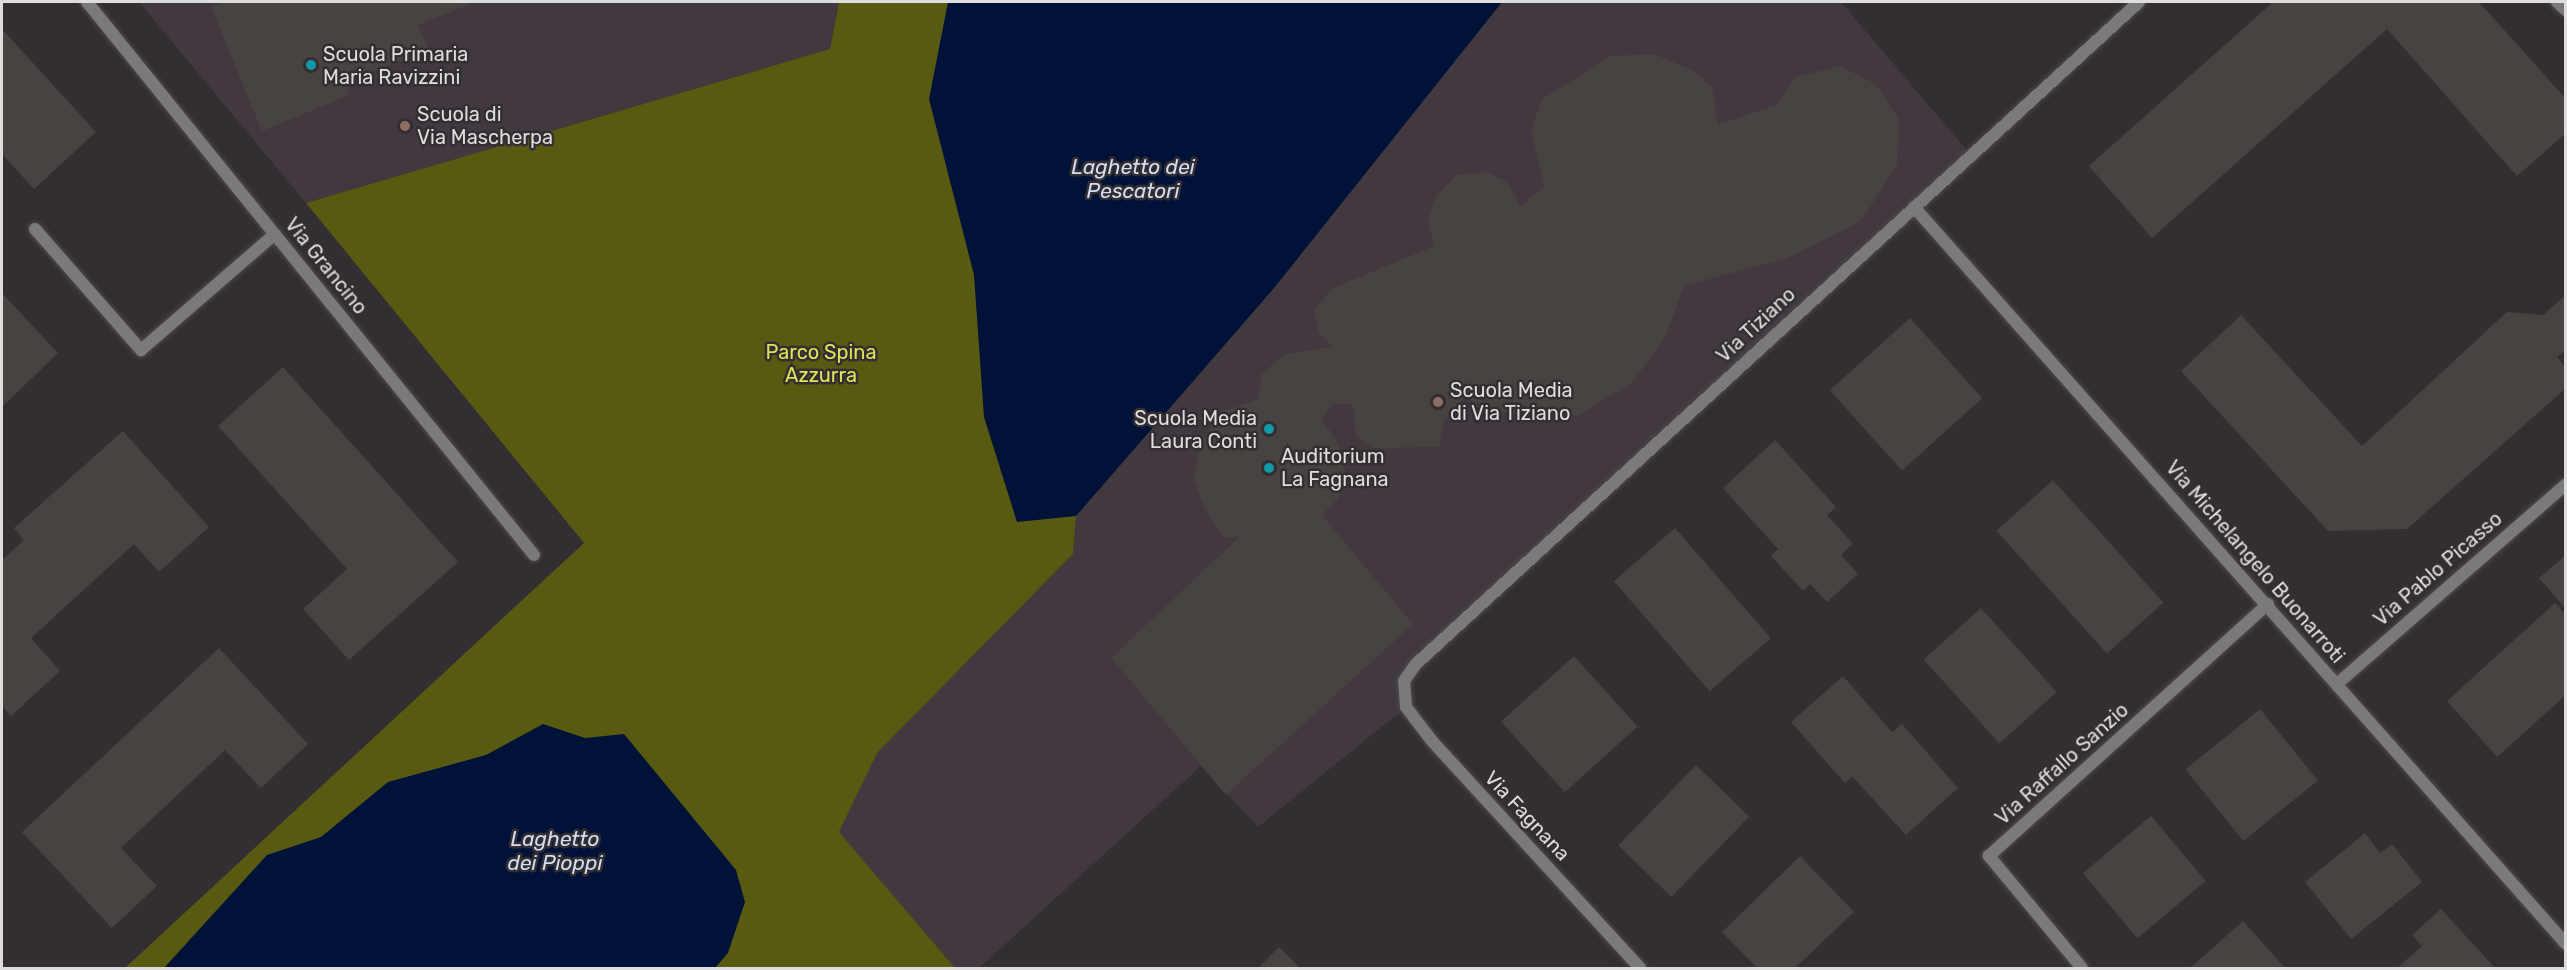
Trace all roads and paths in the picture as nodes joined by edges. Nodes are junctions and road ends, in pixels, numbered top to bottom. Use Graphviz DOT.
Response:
graph roads {
  1 [pos="87,2"];
  2 [pos="2139,2"];
  3 [pos="2557,2"];
  4 [pos="2565,10"];
  5 [pos="1914,207"];
  6 [pos="35,229"];
  7 [pos="275,234"];
  8 [pos="2565,484"];
  9 [pos="534,555"];
  10 [pos="2268,604"];
  11 [pos="1404,681"];
  12 [pos="2337,684"];
  13 [pos="2565,944"];
  14 [pos="1640,969"];
  15 [pos="2082,969"];
  1 -- 7 [label="street, Via Grancino"];
  2 -- 5 [label="street, Via Tiziano"];
  3 -- 4 [label="street"];
  5 -- 10 [label="street, Via Michelangelo Buonarroti"];
  5 -- 11 [label="street, Via Tiziano"];
  6 -- 7 [label="street"];
  7 -- 9 [label="street, Via Grancino"];
  8 -- 12 [label="street, Via Pablo Picasso"];
  10 -- 12 [label="street, Via Michelangelo Buonarroti"];
  10 -- 15 [label="street, Via Raffallo Sanzio"];
  11 -- 14 [label="street, Via Fagnana"];
  12 -- 13 [label="street, Via Michelangelo Buonarroti"];
}
